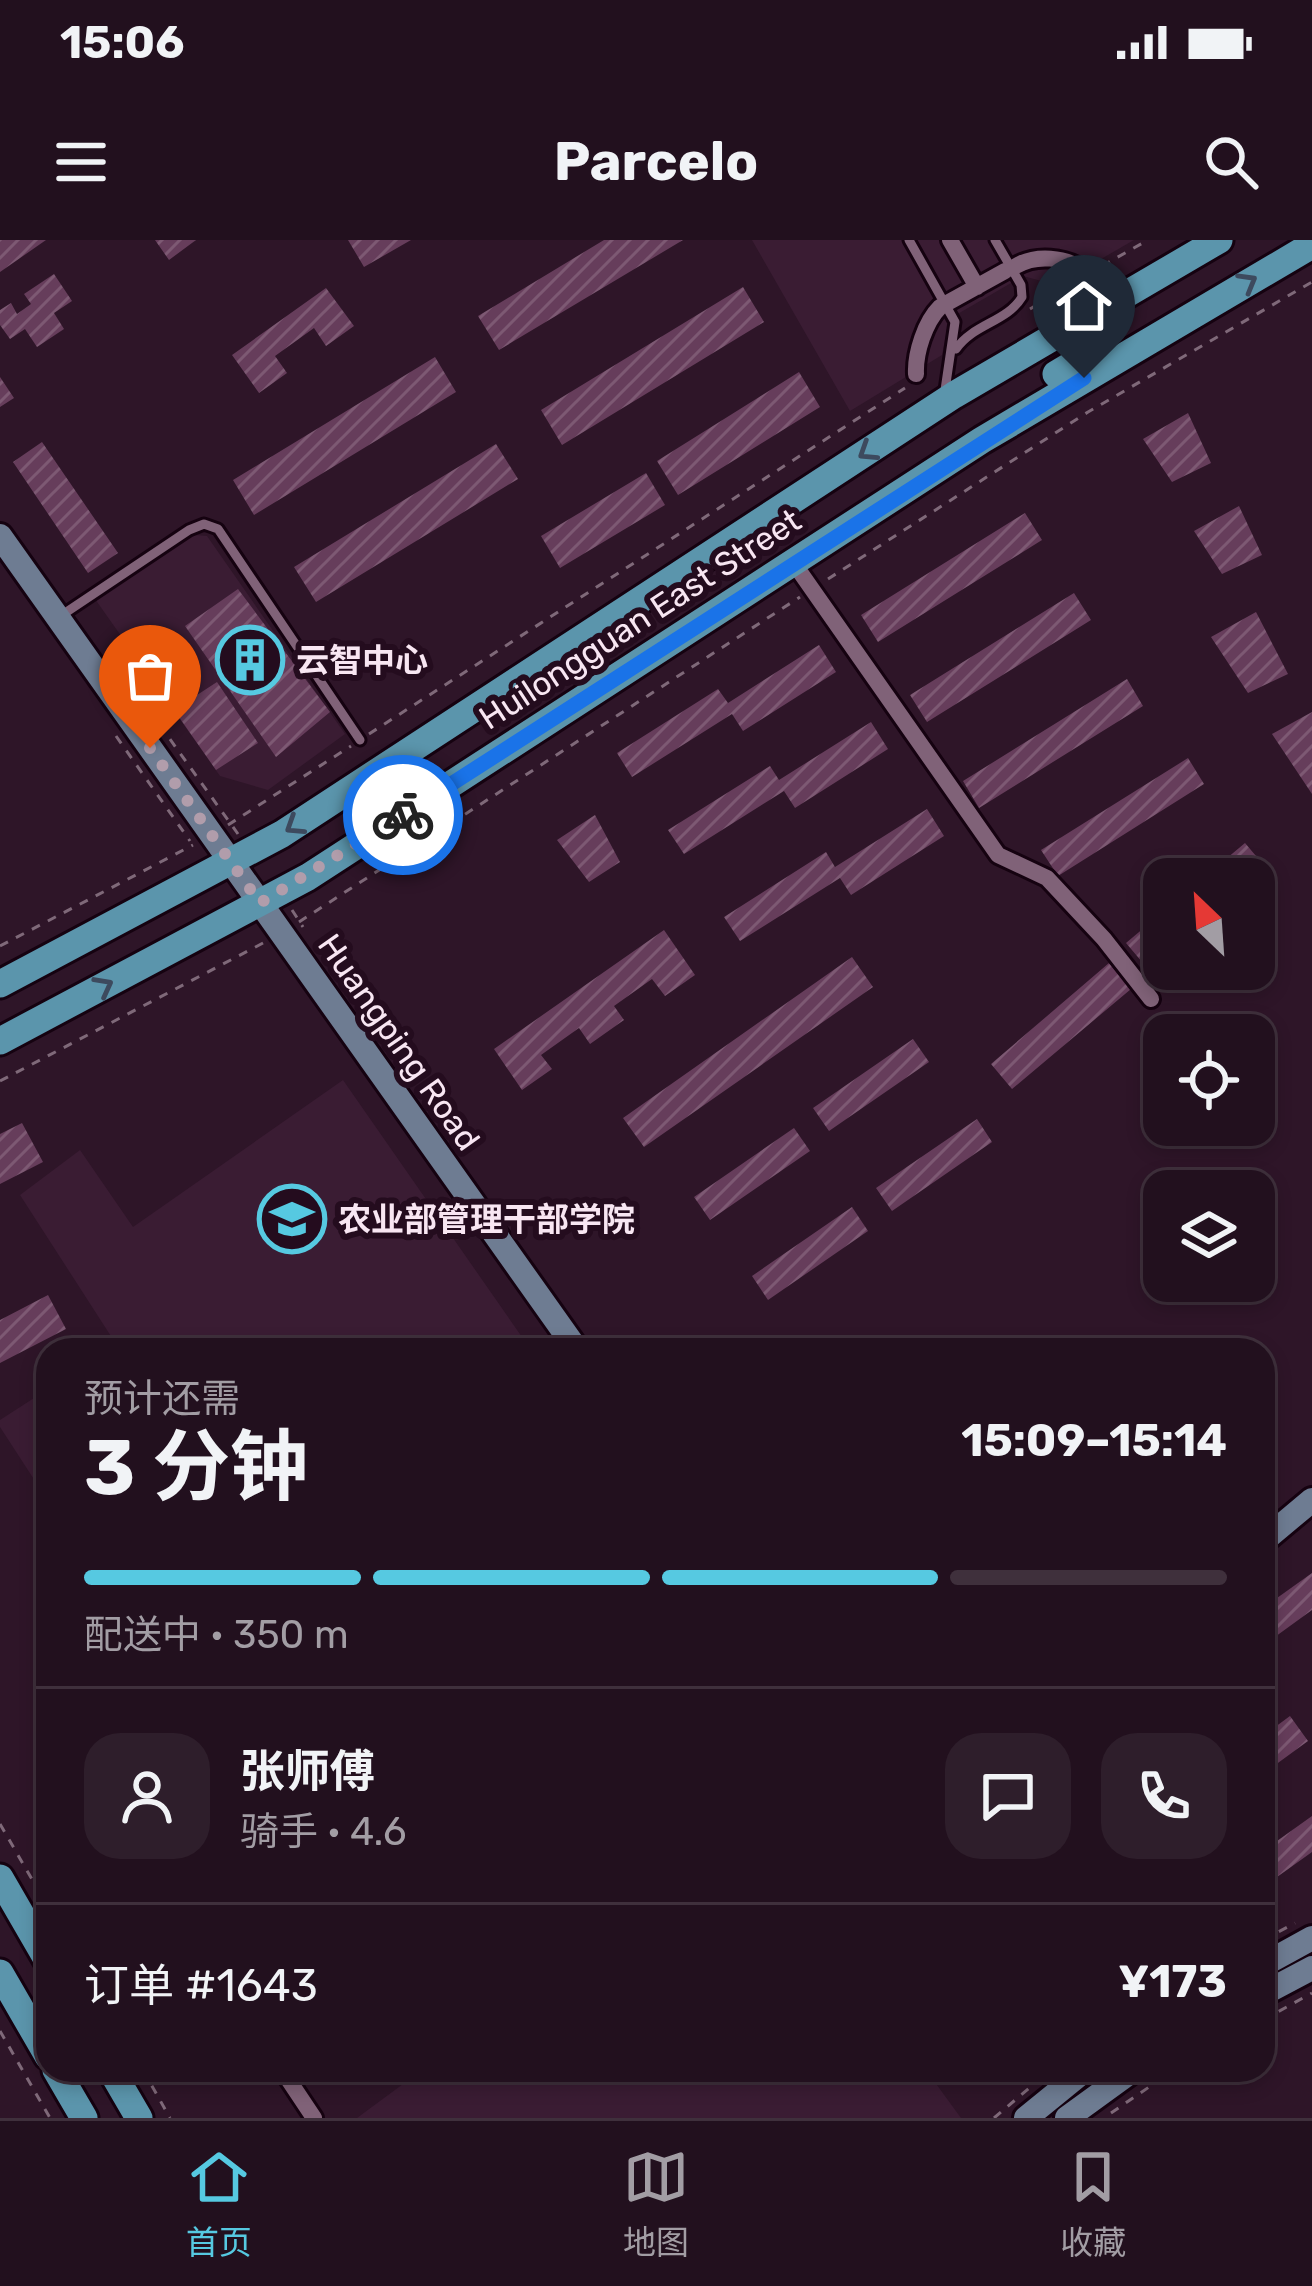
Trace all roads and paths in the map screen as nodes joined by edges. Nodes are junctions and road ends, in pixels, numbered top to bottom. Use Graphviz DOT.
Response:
graph roads {
  1 [pos="909,240"];
  2 [pos="950,240"];
  3 [pos="995,240"];
  4 [pos="1148,240"];
  5 [pos="1220,240"];
  6 [pos="1312,245"];
  7 [pos="1090,271"];
  8 [pos="977,286"];
  9 [pos="1029,310"];
  10 [pos="1182,321"];
  11 [pos="1064,331"];
  12 [pos="952,358"];
  13 [pos="918,376"];
  14 [pos="914,422"];
  15 [pos="982,440"];
  16 [pos="0,536"];
  17 [pos="793,562"];
  18 [pos="58,618"];
  19 [pos="360,740"];
  20 [pos="271,797"];
  21 [pos="162,861"];
  22 [pos="231,862"];
  23 [pos="260,903"];
  24 [pos="0,946"];
  25 [pos="216,968"];
  26 [pos="0,984"];
  27 [pos="1151,999"];
  28 [pos="0,1041"];
  29 [pos="0,1082"];
  30 [pos="568,1338"];
  31 [pos="1312,1500"];
  32 [pos="1275,1530"];
  33 [pos="0,1824"];
  34 [pos="0,1878"];
  35 [pos="36,1886"];
  36 [pos="1304,1930"];
  37 [pos="36,1940"];
  38 [pos="1275,1954"];
  39 [pos="1312,1968"];
  40 [pos="0,1973"];
  41 [pos="1275,1988"];
  42 [pos="1312,1993"];
  43 [pos="1275,2013"];
  44 [pos="0,2031"];
  45 [pos="36,2035"];
  46 [pos="63,2082"];
  47 [pos="119,2082"];
  48 [pos="149,2082"];
  49 [pos="290,2082"];
  50 [pos="1083,2082"];
  51 [pos="1088,2082"];
  52 [pos="1156,2082"];
  53 [pos="50,2118"];
  54 [pos="84,2118"];
  55 [pos="140,2118"];
  56 [pos="170,2118"];
  57 [pos="314,2118"];
  58 [pos="1025,2118"];
  59 [pos="1067,2118"];
  60 [pos="1103,2118"];
  1 -- 12 [label="lane"];
  2 -- 8 [label="street"];
  3 -- 12 [label="lane"];
  4 -- 7 [label="path"];
  5 -- 10 [label="main road"];
  5 -- 11 [label="main road, Huilongguan East Street"];
  10 -- 6 [label="main road, Huilongguan East Street, one-way"];
  7 -- 8 [label="street"];
  7 -- 9 [label="path"];
  8 -- 13 [label="street"];
  10 -- 15 [label="main road, Huilongguan East Street"];
  11 -- 14 [label="main road, Huilongguan East Street"];
  11 -- 15 [label="main road"];
  12 -- 14 [label="lane"];
  13 -- 19 [label="path"];
  14 -- 22 [label="main road, Huilongguan East Street, one-way"];
  15 -- 17 [label="main road, Huilongguan East Street"];
  16 -- 18 [label="main road, Huangping Road"];
  17 -- 23 [label="main road, Huilongguan East Street"];
  17 -- 27 [label="street"];
  18 -- 19 [label="lane"];
  18 -- 22 [label="main road, Huangping Road"];
  19 -- 20 [label="path"];
  21 -- 24 [label="path"];
  22 -- 23 [label="main road, Huangping Road"];
  22 -- 26 [label="main road, Huilongguan East Street"];
  28 -- 23 [label="main road, Huilongguan East Street, one-way"];
  23 -- 30 [label="main road, Huangping Road"];
  25 -- 29 [label="path"];
  31 -- 32 [label="main road"];
  33 -- 35 [label="path"];
  34 -- 37 [label="main road"];
  36 -- 38 [label="main road"];
  39 -- 41 [label="main road"];
  40 -- 45 [label="main road"];
  42 -- 43 [label="path"];
  44 -- 53 [label="path"];
  46 -- 54 [label="main road"];
  47 -- 55 [label="main road"];
  48 -- 56 [label="path"];
  49 -- 57 [label="street"];
  50 -- 58 [label="main road"];
  51 -- 59 [label="main road"];
  52 -- 60 [label="path"];
}
